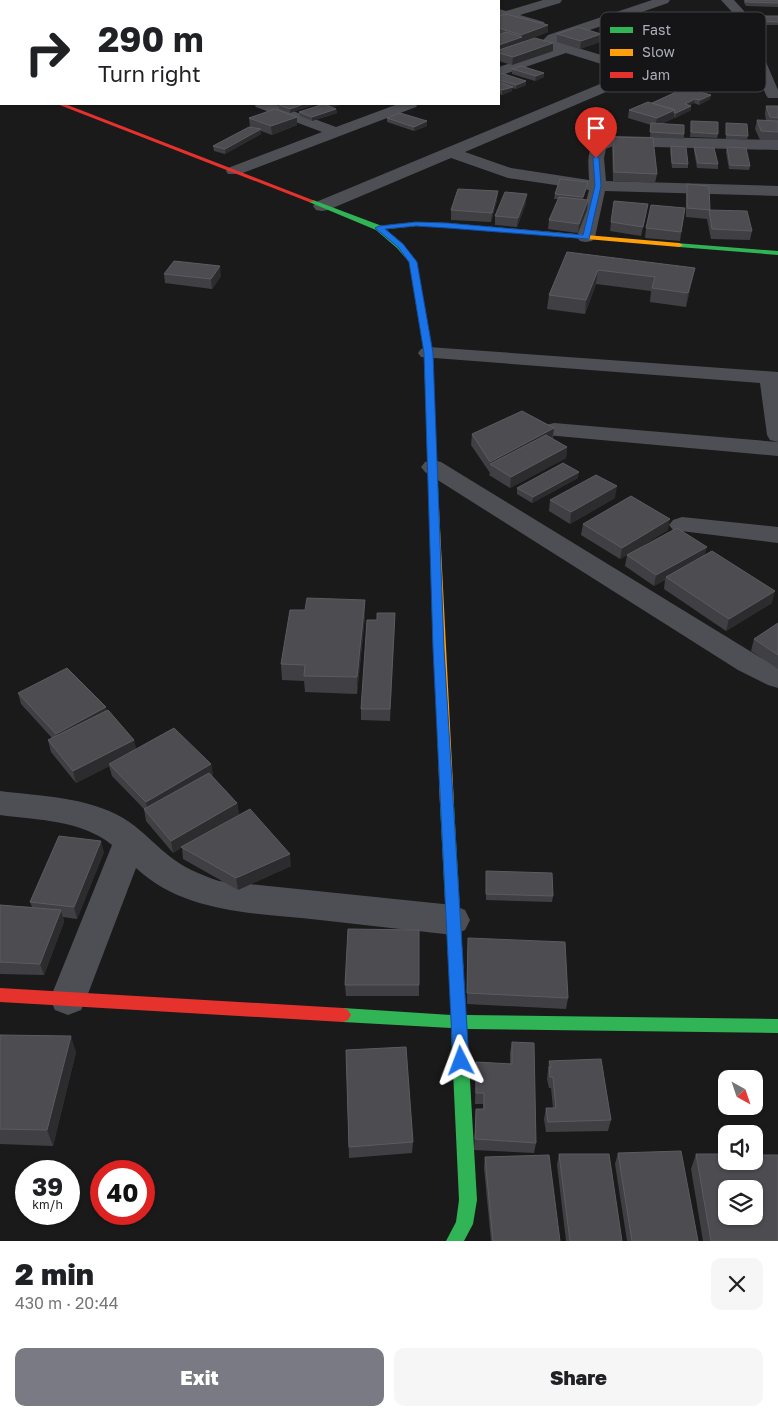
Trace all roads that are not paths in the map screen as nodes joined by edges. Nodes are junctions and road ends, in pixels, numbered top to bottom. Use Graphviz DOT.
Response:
graph roads {
  1 [pos="556,0"];
  2 [pos="664,0"];
  3 [pos="727,0"];
  4 [pos="634,12"];
  5 [pos="738,12"];
  6 [pos="503,14"];
  7 [pos="600,26"];
  8 [pos="565,40"];
  9 [pos="600,55"];
  10 [pos="502,69"];
  11 [pos="766,78"];
  12 [pos="600,89"];
  13 [pos="773,95"];
  14 [pos="63,105"];
  15 [pos="264,105"];
  16 [pos="378,105"];
  17 [pos="408,105"];
  18 [pos="393,110"];
  19 [pos="336,132"];
  20 [pos="778,145"];
  21 [pos="450,152"];
  22 [pos="234,171"];
  23 [pos="598,186"];
  24 [pos="778,191"];
  25 [pos="322,206"];
  26 [pos="379,228"];
  27 [pos="586,237"];
  28 [pos="778,253"];
  29 [pos="428,353"];
  30 [pos="774,377"];
  31 [pos="554,430"];
  32 [pos="778,435"];
  33 [pos="778,449"];
  34 [pos="433,466"];
  35 [pos="682,525"];
  36 [pos="778,535"];
  37 [pos="778,678"];
  38 [pos="0,803"];
  39 [pos="130,842"];
  40 [pos="453,920"];
  41 [pos="0,995"];
  42 [pos="68,999"];
  43 [pos="458,1022"];
  44 [pos="778,1026"];
  45 [pos="455,1241"];
  1 -- 6 [label="street"];
  2 -- 4 [label="street"];
  3 -- 5 [label="street"];
  6 -- 8 [label="street"];
  7 -- 8 [label="street"];
  8 -- 9 [label="street"];
  8 -- 10 [label="street"];
  11 -- 13 [label="street"];
  12 -- 21 [label="street"];
  14 -- 22 [label="street"];
  15 -- 19 [label="street"];
  16 -- 18 [label="street"];
  17 -- 18 [label="street"];
  18 -- 19 [label="street"];
  19 -- 22 [label="street"];
  20 -- 23 [label="street"];
  21 -- 23 [label="street"];
  21 -- 25 [label="street"];
  22 -- 25 [label="street"];
  23 -- 24 [label="street"];
  23 -- 27 [label="street"];
  25 -- 26 [label="street"];
  26 -- 27 [label="street"];
  26 -- 29 [label="street"];
  27 -- 28 [label="street"];
  29 -- 30 [label="street"];
  29 -- 34 [label="street"];
  30 -- 32 [label="street"];
  31 -- 33 [label="street"];
  34 -- 37 [label="street"];
  34 -- 40 [label="street"];
  35 -- 36 [label="street"];
  38 -- 39 [label="street"];
  39 -- 40 [label="street"];
  39 -- 42 [label="street"];
  40 -- 43 [label="street"];
  41 -- 42 [label="street"];
  42 -- 43 [label="street"];
  43 -- 44 [label="street"];
  43 -- 45 [label="street"];
}
